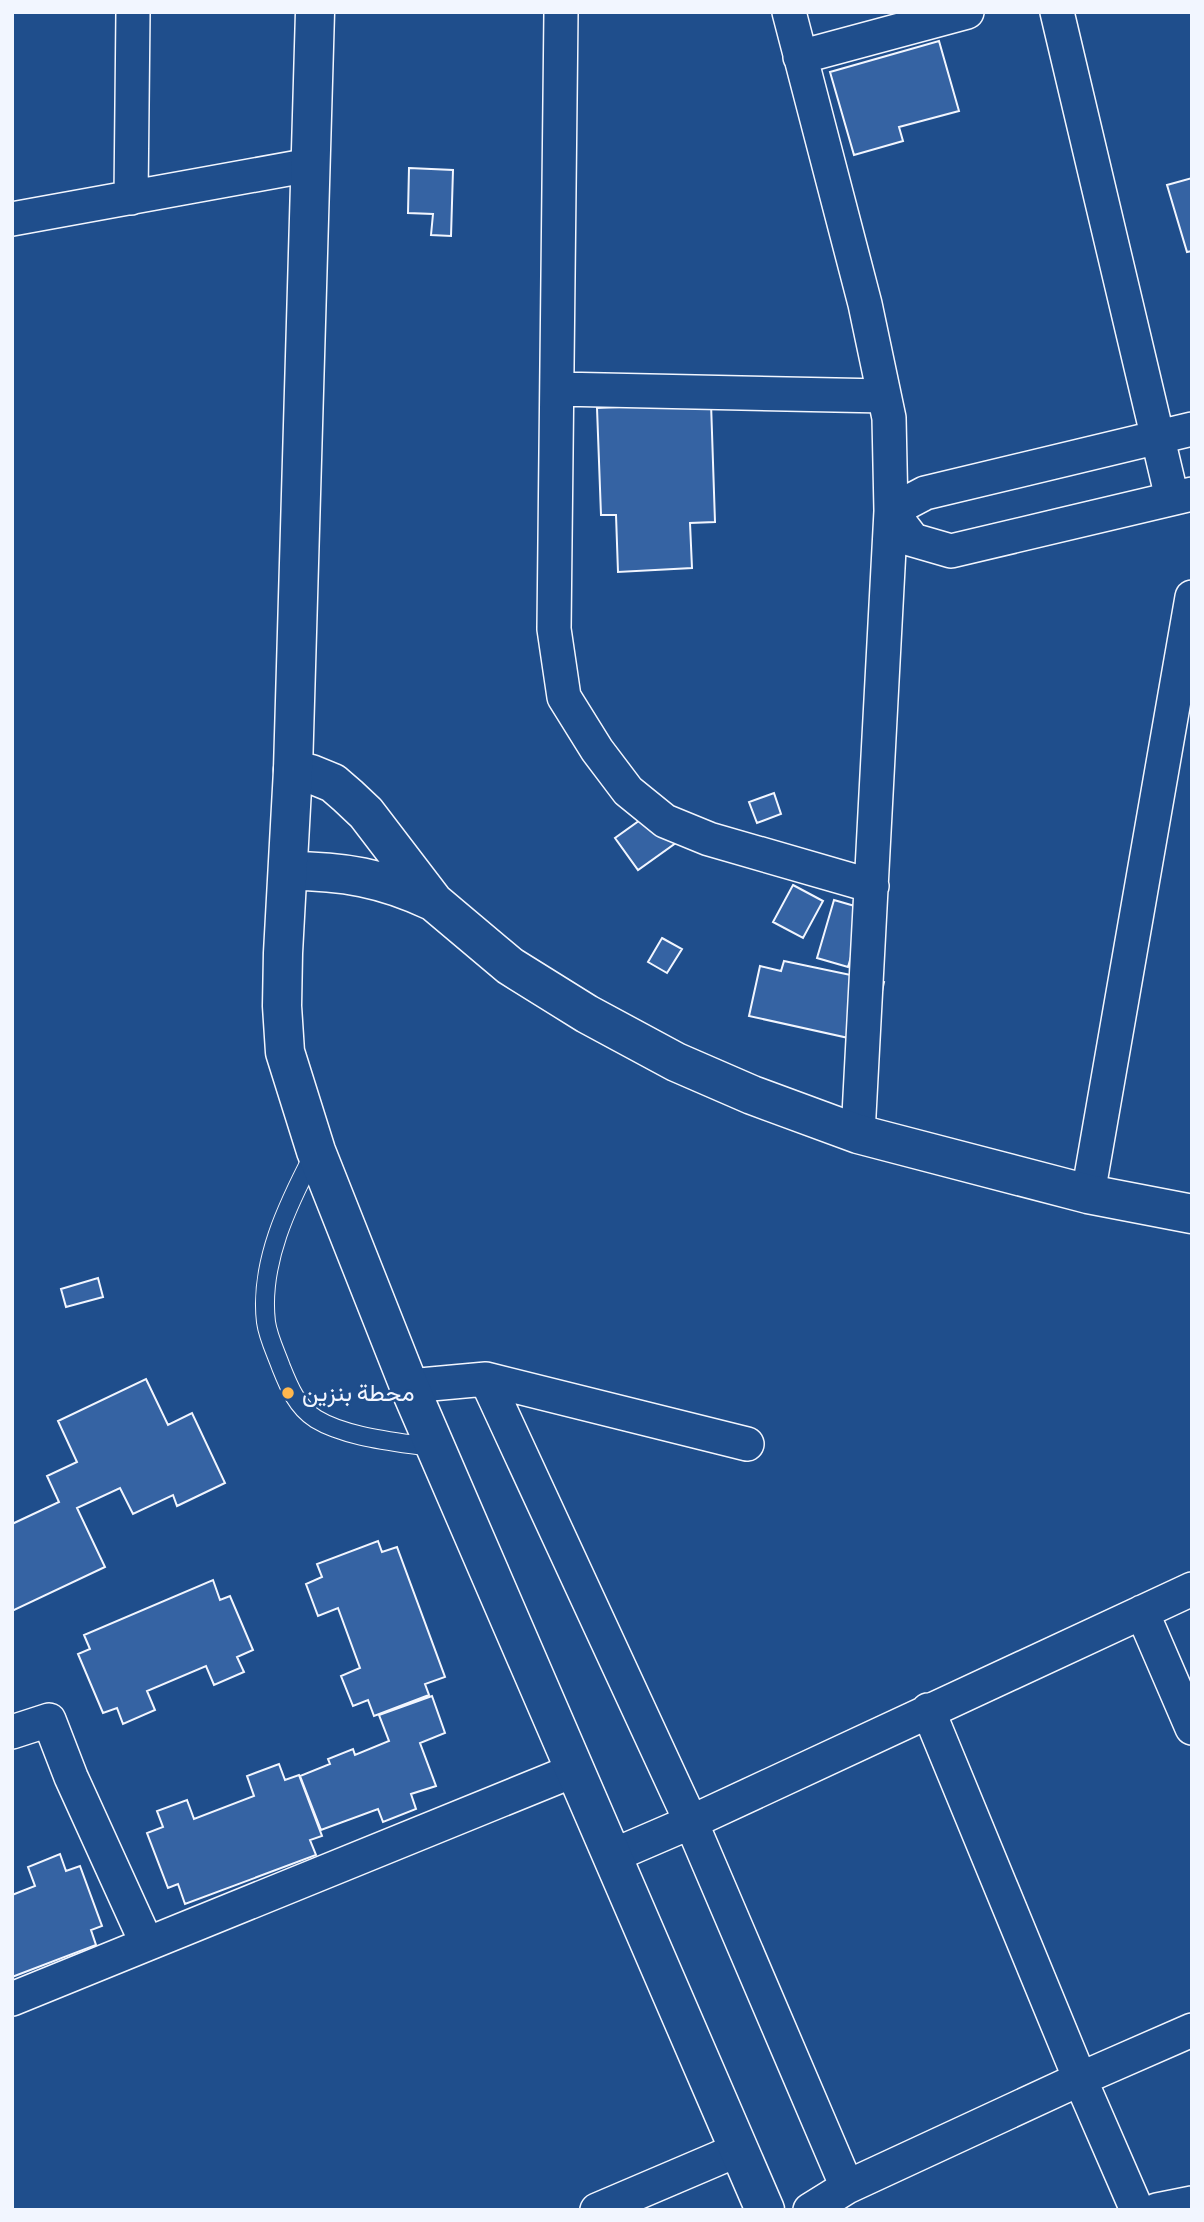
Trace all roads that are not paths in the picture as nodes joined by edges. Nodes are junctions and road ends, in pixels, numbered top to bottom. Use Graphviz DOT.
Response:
graph roads {
  1 [pos="133,12"];
  2 [pos="315,12"];
  3 [pos="561,12"];
  4 [pos="789,12"];
  5 [pos="967,12"];
  6 [pos="1057,12"];
  7 [pos="800,57"];
  8 [pos="310,165"];
  9 [pos="131,198"];
  10 [pos="12,219"];
  11 [pos="558,389"];
  12 [pos="884,396"];
  13 [pos="1192,429"];
  14 [pos="1159,437"];
  15 [pos="1182,496"];
  16 [pos="891,512"];
  17 [pos="1192,597"];
  18 [pos="293,769"];
  19 [pos="289,871"];
  20 [pos="872,886"];
  21 [pos="434,902"];
  22 [pos="858,1134"];
  23 [pos="316,1151"];
  24 [pos="1088,1194"];
  25 [pos="1192,1214"];
  26 [pos="486,1379"];
  27 [pos="409,1386"];
  28 [pos="747,1444"];
  29 [pos="435,1448"];
  30 [pos="1192,1589"];
  31 [pos="1142,1612"];
  32 [pos="928,1710"];
  33 [pos="1192,1728"];
  34 [pos="12,1732"];
  35 [pos="575,1770"];
  36 [pos="691,1822"];
  37 [pos="612,1856"];
  38 [pos="147,1944"];
  39 [pos="12,1999"];
  40 [pos="1192,2029"];
  41 [pos="1080,2079"];
  42 [pos="740,2149"];
  43 [pos="847,2187"];
  44 [pos="1192,2203"];
  45 [pos="815,2209"];
  46 [pos="597,2210"];
  47 [pos="765,2210"];
  48 [pos="1137,2210"];
  49 [pos="1157,2210"];
  1 -- 9 [label="street"];
  2 -- 8 [label="main road"];
  3 -- 11 [label="street"];
  4 -- 7 [label="street"];
  5 -- 7 [label="street"];
  6 -- 14 [label="street"];
  7 -- 12 [label="street"];
  8 -- 9 [label="street"];
  8 -- 18 [label="main road"];
  9 -- 10 [label="street"];
  11 -- 12 [label="street"];
  11 -- 20 [label="street"];
  12 -- 16 [label="street"];
  13 -- 14 [label="street"];
  14 -- 15 [label="street"];
  14 -- 16 [label="street"];
  15 -- 16 [label="street"];
  16 -- 20 [label="street"];
  17 -- 24 [label="street"];
  18 -- 19 [label="main road"];
  18 -- 21 [label="main road"];
  19 -- 21 [label="main road"];
  19 -- 23 [label="main road"];
  20 -- 22 [label="street"];
  21 -- 22 [label="main road"];
  22 -- 24 [label="main road"];
  23 -- 27 [label="main road"];
  23 -- 29 [label="lane"];
  24 -- 25 [label="main road"];
  26 -- 27 [label="street"];
  26 -- 28 [label="street"];
  26 -- 36 [label="street"];
  27 -- 29 [label="main road"];
  29 -- 35 [label="main road"];
  30 -- 31 [label="street"];
  31 -- 32 [label="street"];
  31 -- 33 [label="street"];
  32 -- 36 [label="street"];
  32 -- 41 [label="street"];
  34 -- 38 [label="street"];
  35 -- 37 [label="main road"];
  35 -- 38 [label="street"];
  36 -- 37 [label="street"];
  36 -- 43 [label="street"];
  37 -- 42 [label="main road"];
  38 -- 39 [label="street"];
  40 -- 41 [label="street"];
  41 -- 43 [label="street"];
  41 -- 48 [label="street"];
  42 -- 46 [label="street"];
  42 -- 47 [label="main road"];
  43 -- 45 [label="street"];
  44 -- 49 [label="street"];
}
